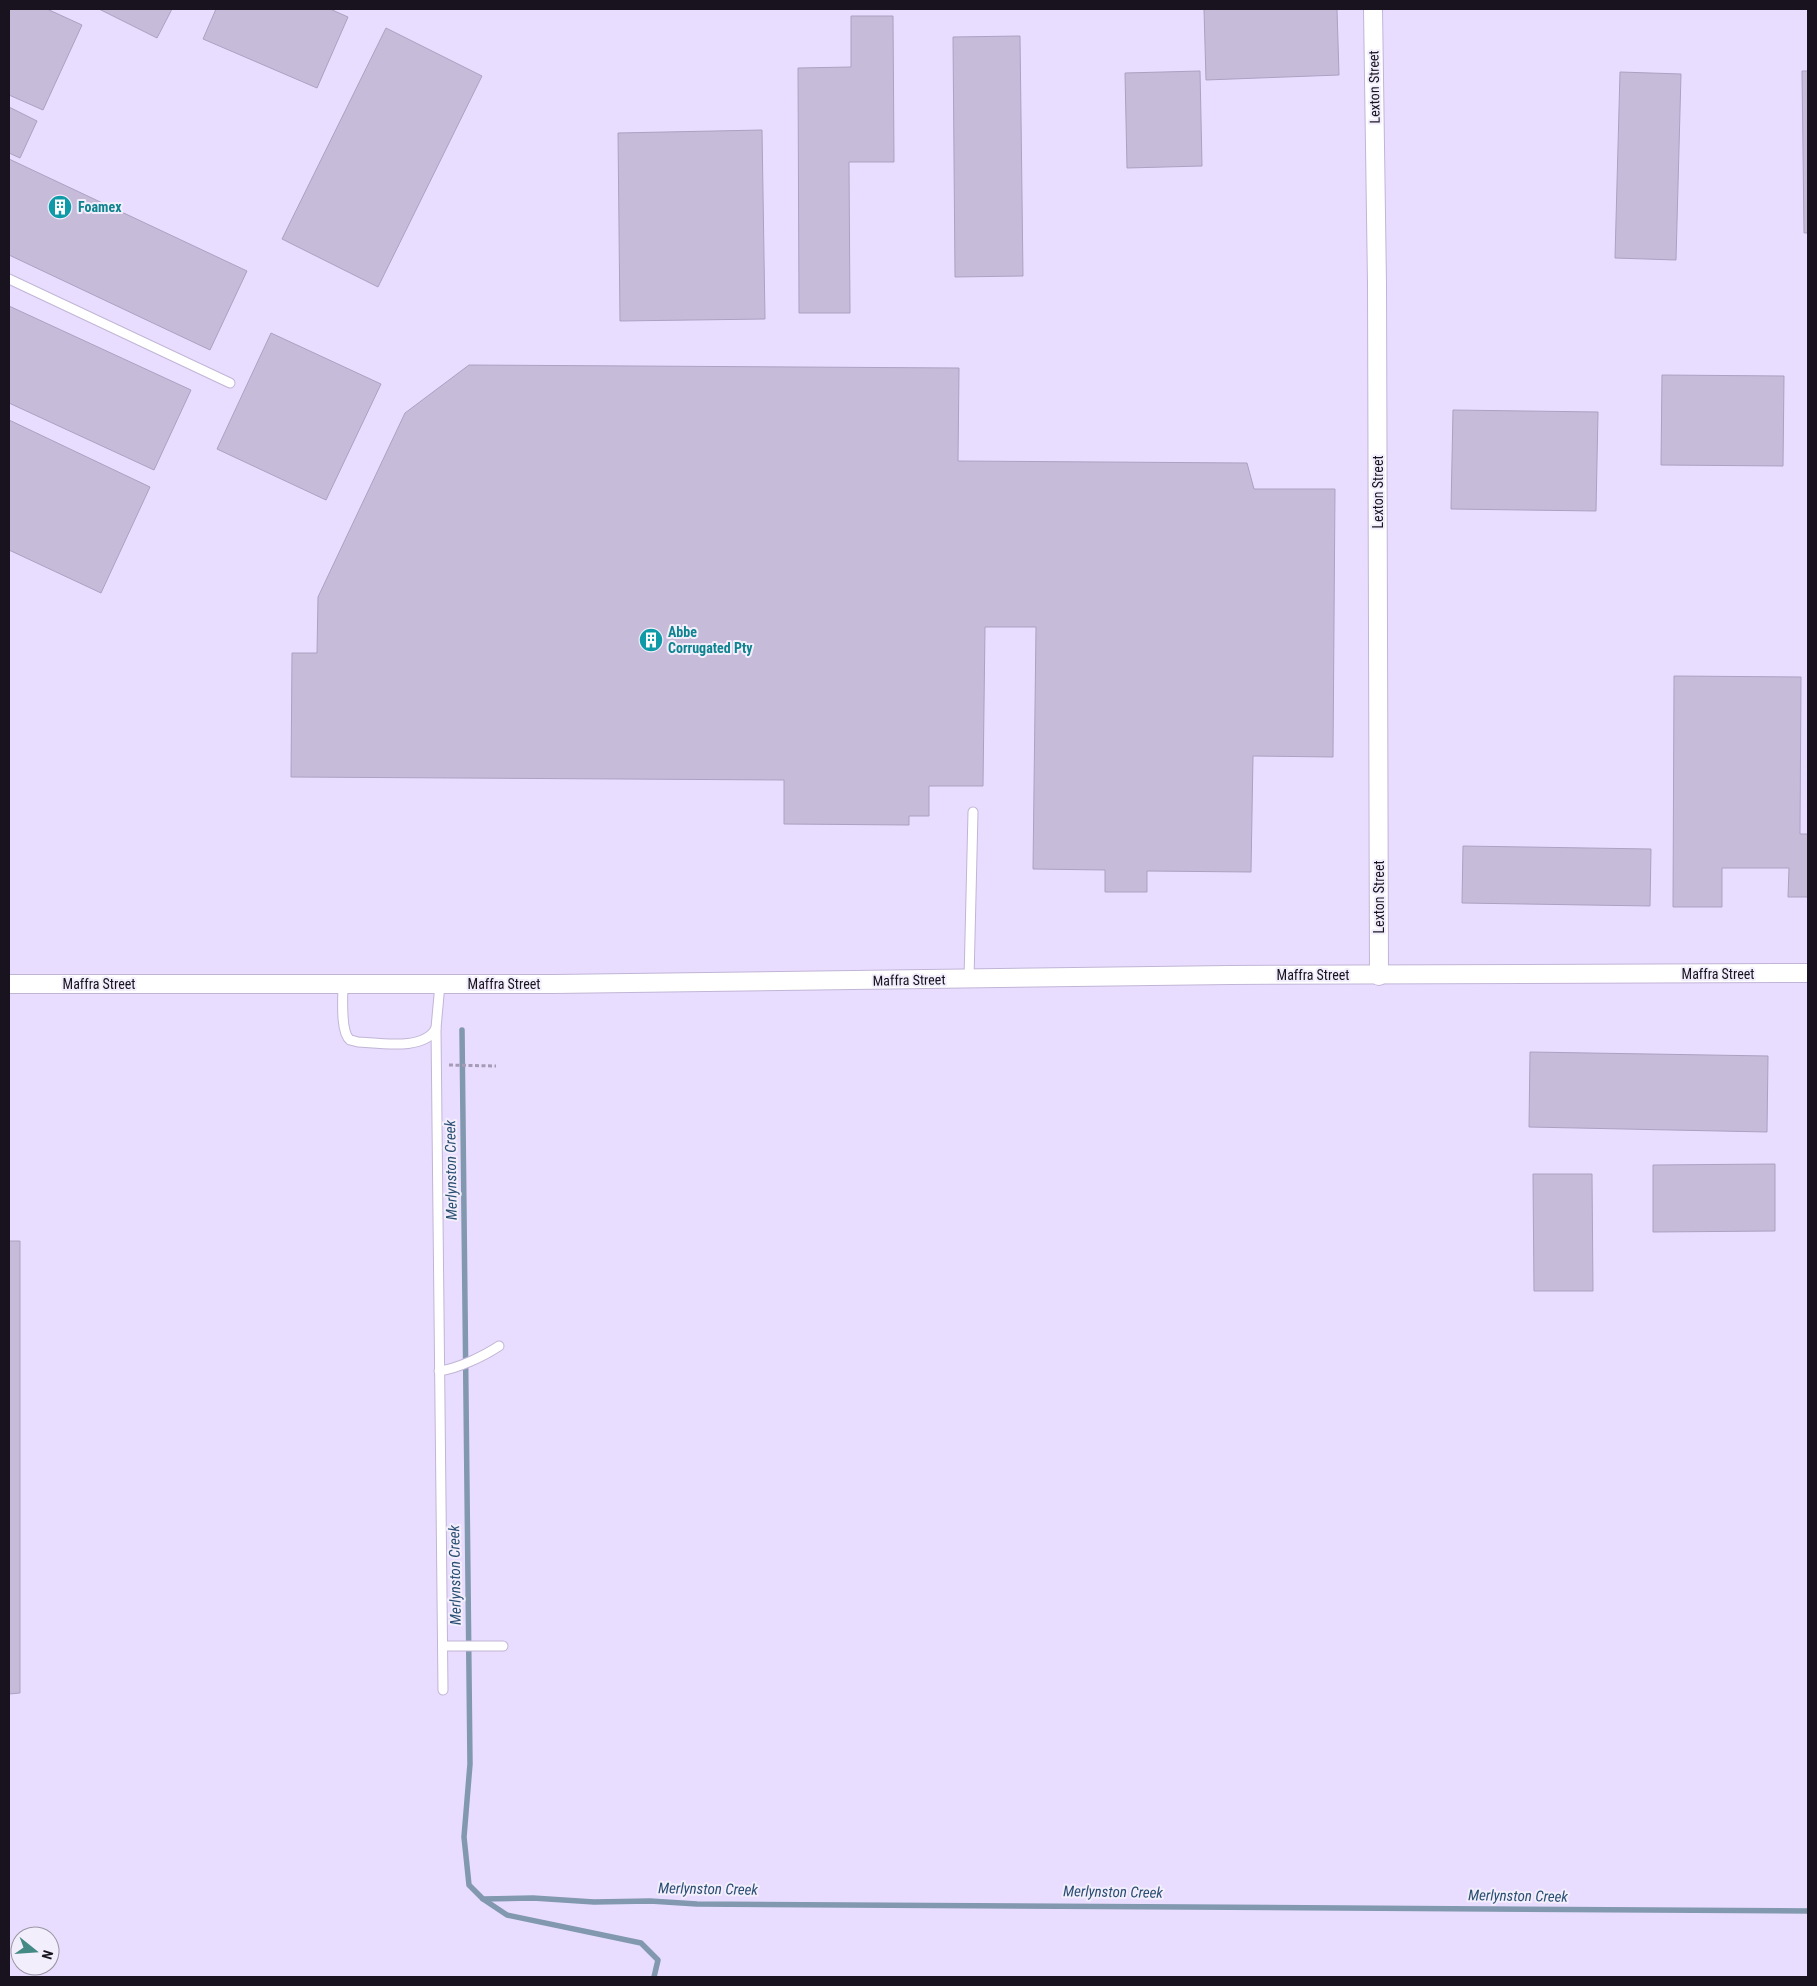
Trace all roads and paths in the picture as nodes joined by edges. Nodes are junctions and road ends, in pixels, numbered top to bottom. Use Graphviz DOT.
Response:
graph roads {
  1 [pos="1373,9"];
  2 [pos="9,279"];
  3 [pos="230,382"];
  4 [pos="973,812"];
  5 [pos="1808,973"];
  6 [pos="1379,976"];
  7 [pos="969,979"];
  8 [pos="9,984"];
  9 [pos="343,984"];
  10 [pos="440,984"];
  11 [pos="436,1028"];
  12 [pos="450,1065"];
  13 [pos="496,1066"];
  14 [pos="499,1346"];
  15 [pos="440,1371"];
  16 [pos="443,1646"];
  17 [pos="503,1646"];
  18 [pos="443,1690"];
  1 -- 6 [label="street, Lexton Street"];
  2 -- 3 [label="lane"];
  4 -- 7 [label="lane"];
  5 -- 6 [label="street, Maffra Street"];
  6 -- 7 [label="street, Maffra Street"];
  7 -- 10 [label="street, Maffra Street"];
  8 -- 9 [label="street, Maffra Street"];
  9 -- 10 [label="street, Maffra Street"];
  9 -- 11 [label="lane"];
  10 -- 11 [label="lane"];
  11 -- 15 [label="lane"];
  12 -- 13 [label="path"];
  14 -- 15 [label="lane"];
  15 -- 16 [label="lane"];
  16 -- 17 [label="lane"];
  16 -- 18 [label="lane"];
}
